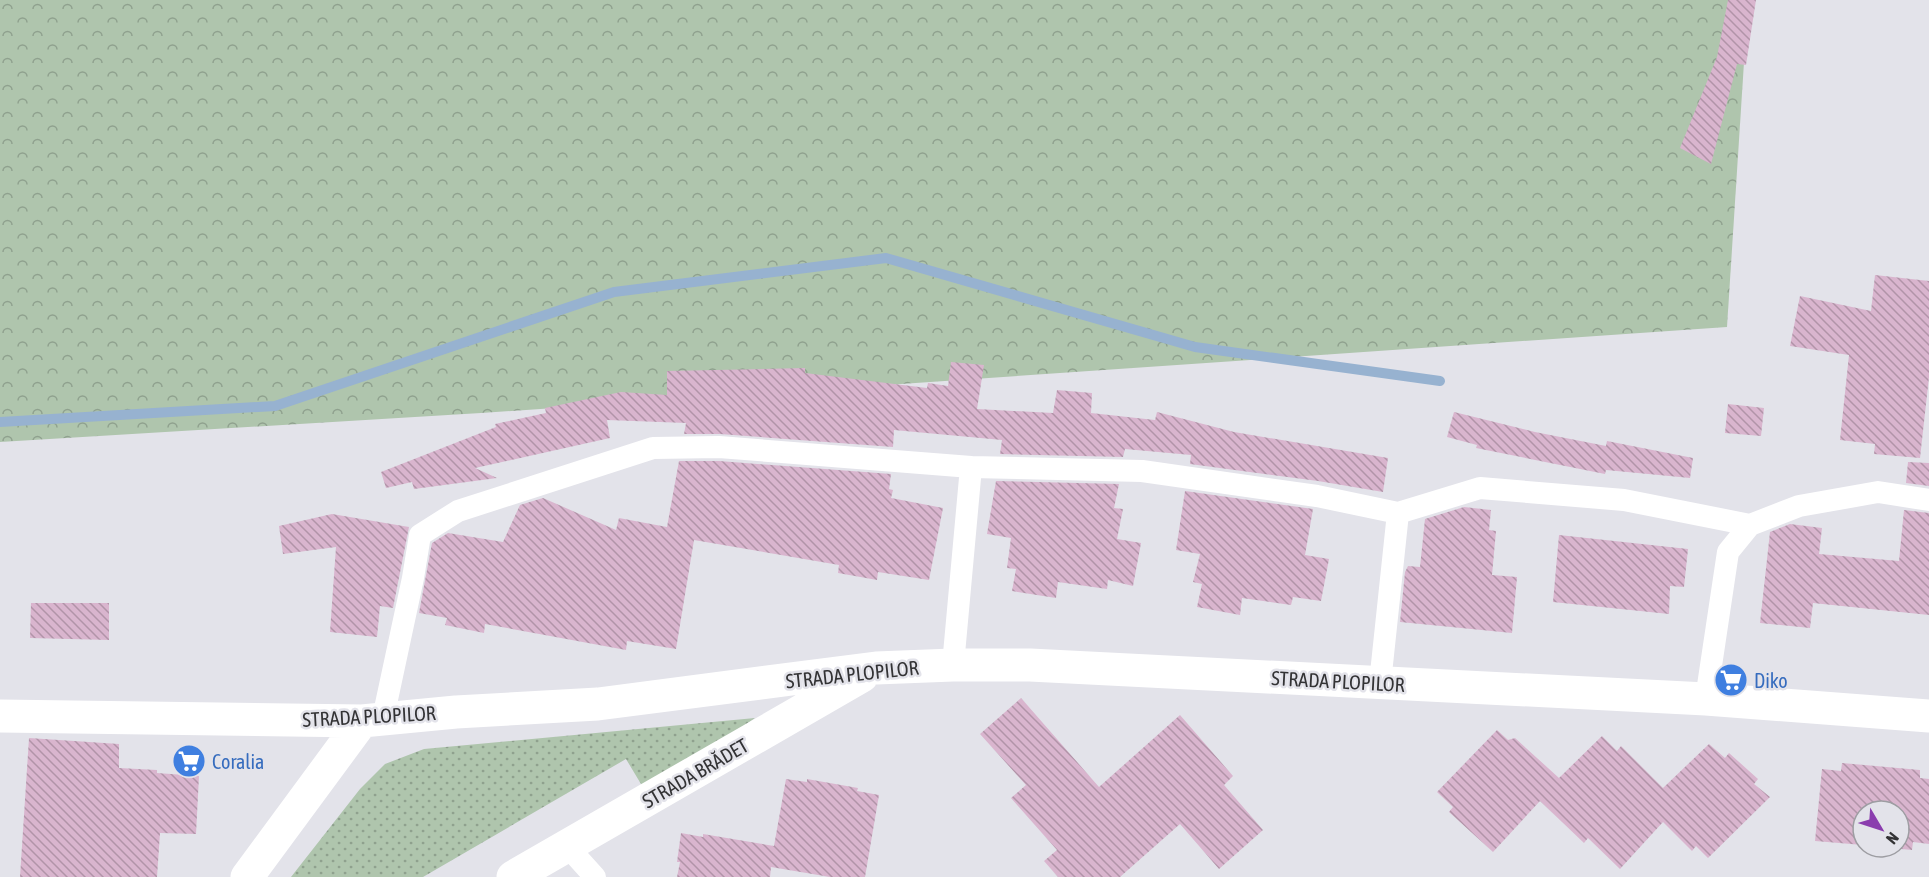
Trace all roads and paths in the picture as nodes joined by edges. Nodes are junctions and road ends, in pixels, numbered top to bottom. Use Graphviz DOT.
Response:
graph roads {
  1 [pos="971,467"];
  2 [pos="1929,500"];
  3 [pos="1398,513"];
  4 [pos="1750,525"];
  5 [pos="953,665"];
  6 [pos="876,668"];
  7 [pos="1380,683"];
  8 [pos="1706,699"];
  9 [pos="0,716"];
  10 [pos="1929,716"];
  11 [pos="373,719"];
  12 [pos="567,846"];
  13 [pos="247,877"];
  14 [pos="513,877"];
  15 [pos="595,877"];
  1 -- 3 [label="lane"];
  1 -- 5 [label="lane"];
  1 -- 11 [label="lane"];
  2 -- 4 [label="lane"];
  3 -- 4 [label="lane"];
  3 -- 7 [label="lane"];
  4 -- 8 [label="lane"];
  5 -- 6 [label="street, STRADA PLOPILOR"];
  5 -- 7 [label="street, STRADA PLOPILOR"];
  6 -- 11 [label="street, STRADA PLOPILOR"];
  6 -- 12 [label="street, STRADA BRĂDET"];
  7 -- 8 [label="street, STRADA PLOPILOR"];
  8 -- 10 [label="street, STRADA PLOPILOR"];
  9 -- 11 [label="street, STRADA PLOPILOR"];
  11 -- 13 [label="street"];
  12 -- 14 [label="street, STRADA BRĂDET"];
  12 -- 15 [label="lane"];
}
